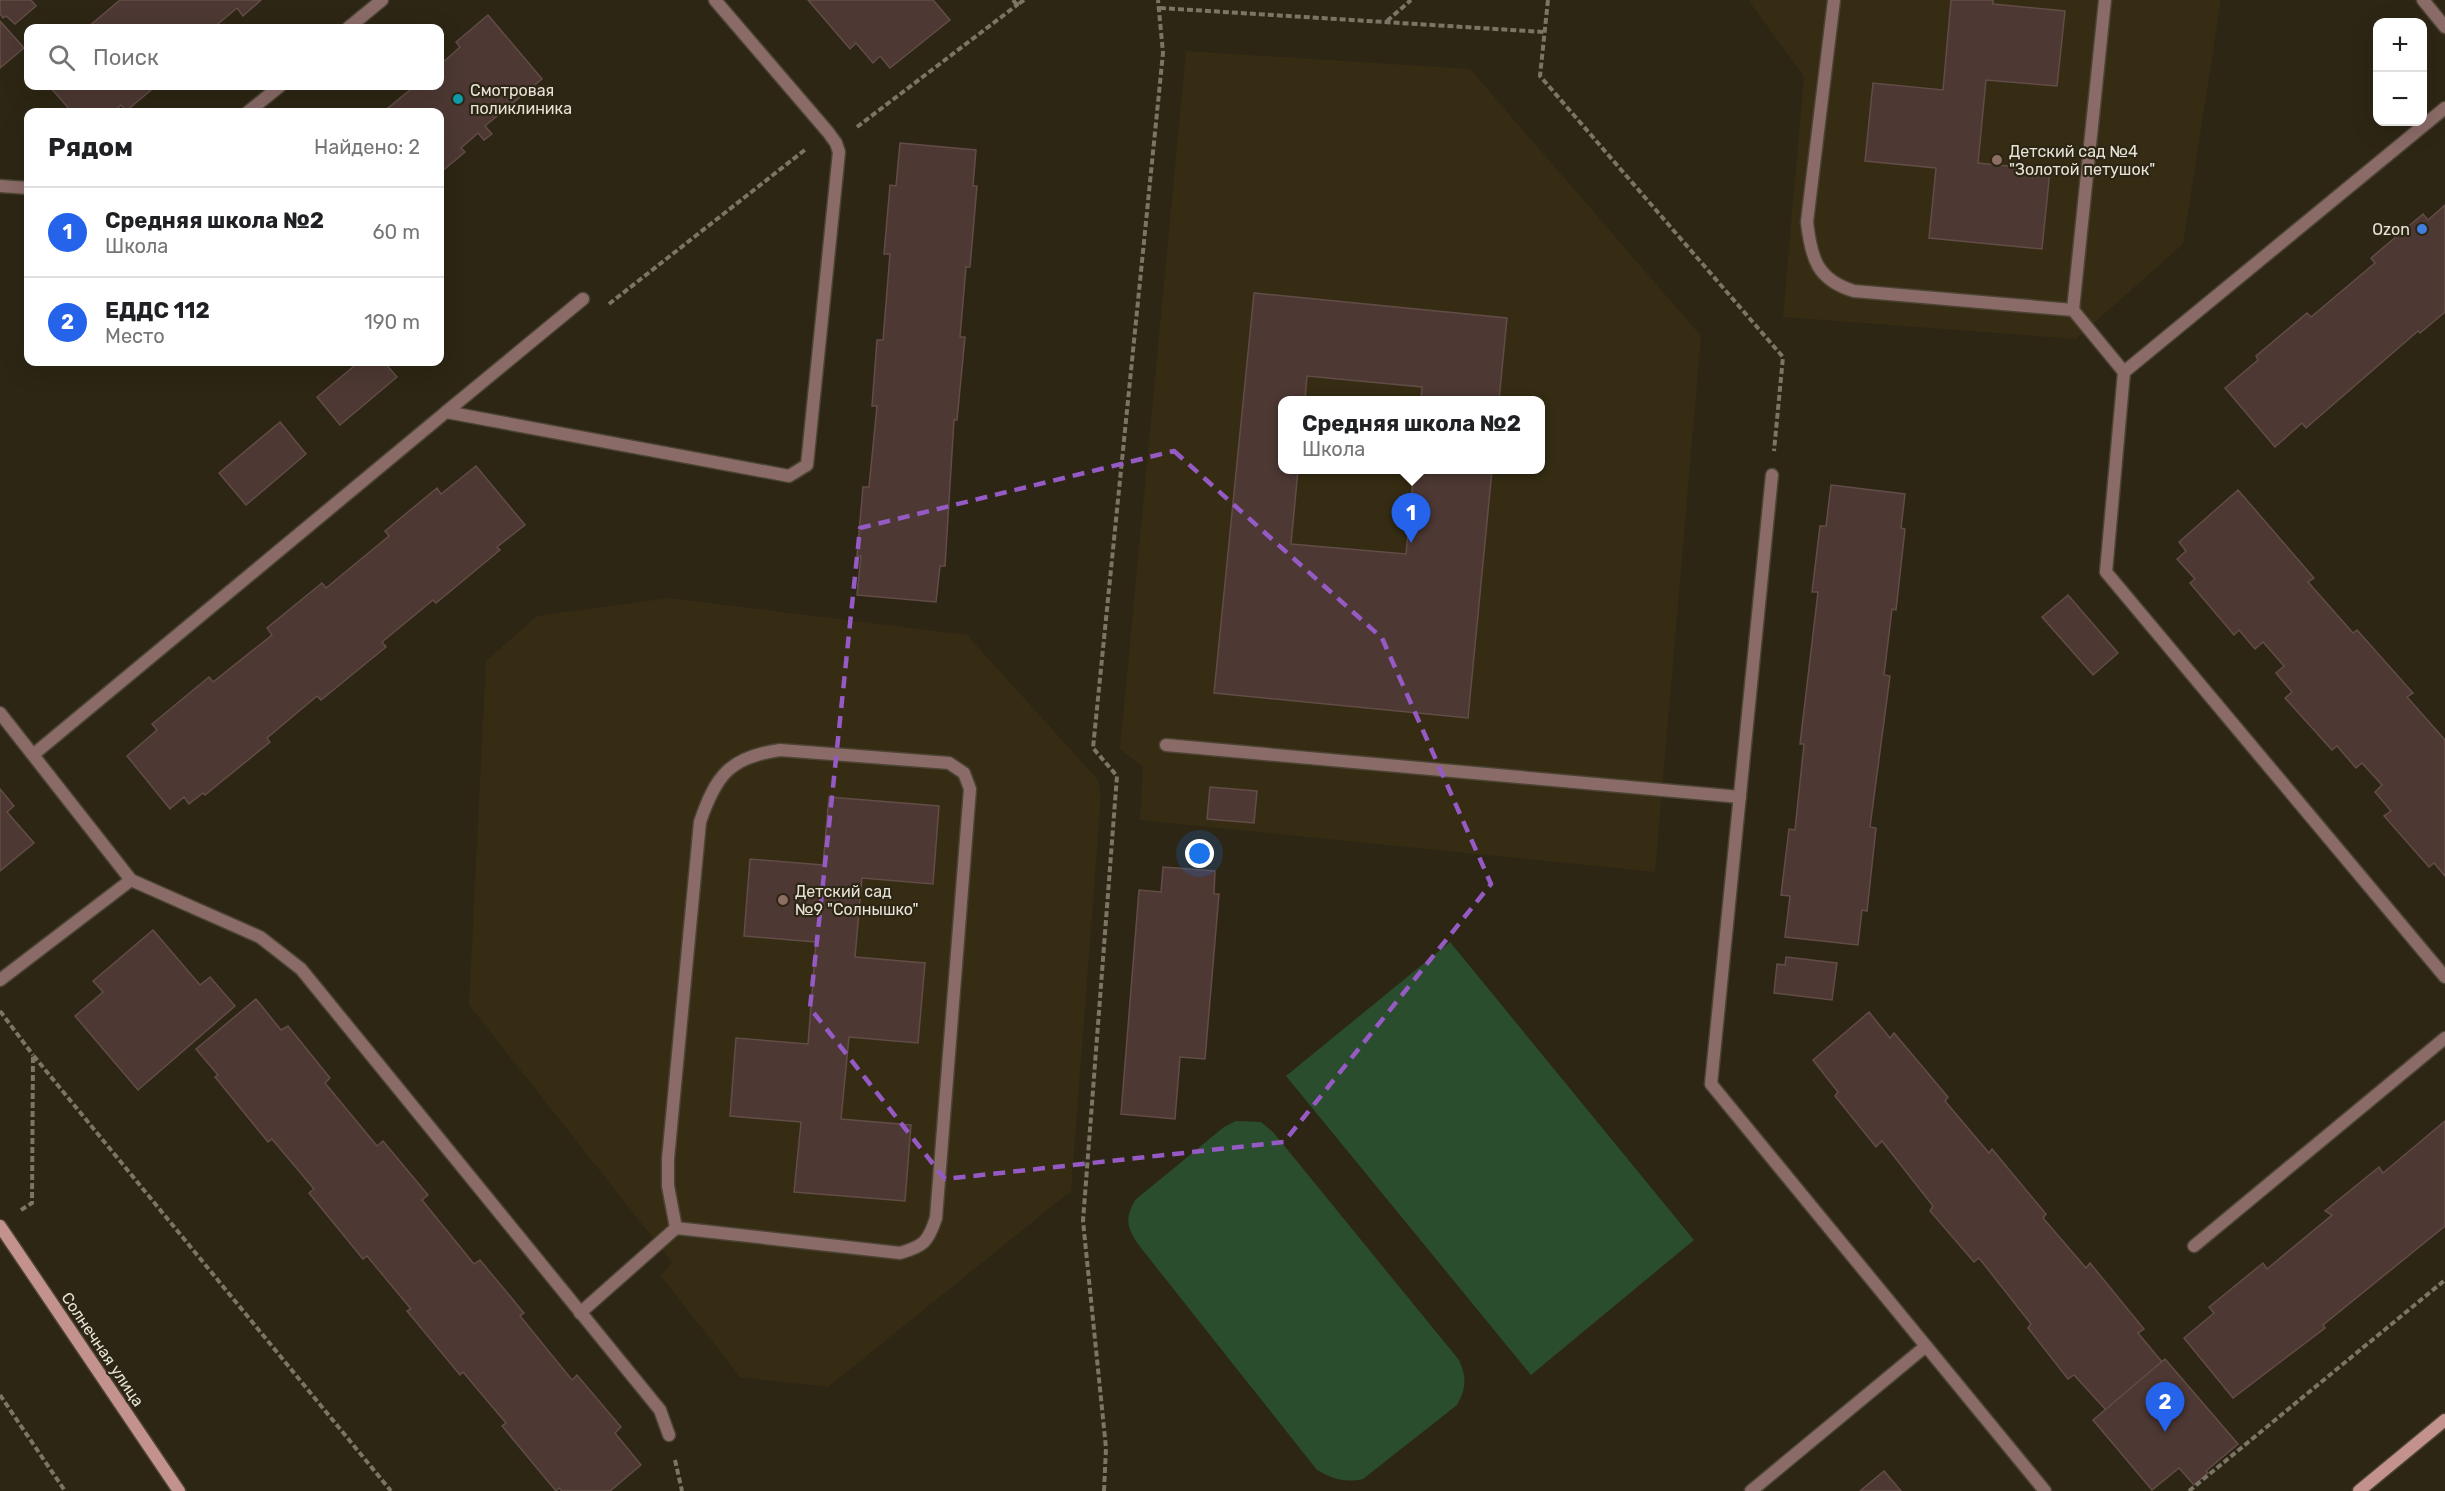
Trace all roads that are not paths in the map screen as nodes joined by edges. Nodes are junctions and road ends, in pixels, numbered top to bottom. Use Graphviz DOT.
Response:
graph roads {
  1 [pos="382,0"];
  2 [pos="715,0"];
  3 [pos="1834,0"];
  4 [pos="2105,0"];
  5 [pos="2423,0"];
  6 [pos="353,24"];
  7 [pos="2445,27"];
  8 [pos="275,90"];
  9 [pos="253,108"];
  10 [pos="2445,108"];
  11 [pos="0,186"];
  12 [pos="24,188"];
  13 [pos="583,300"];
  14 [pos="2073,310"];
  15 [pos="2124,372"];
  16 [pos="446,412"];
  17 [pos="1772,476"];
  18 [pos="0,713"];
  19 [pos="1166,745"];
  20 [pos="34,754"];
  21 [pos="1740,797"];
  22 [pos="131,880"];
  23 [pos="2445,977"];
  24 [pos="0,980"];
  25 [pos="2445,1038"];
  26 [pos="0,1226"];
  27 [pos="676,1228"];
  28 [pos="2194,1246"];
  29 [pos="580,1313"];
  30 [pos="1926,1346"];
  31 [pos="2445,1420"];
  32 [pos="669,1435"];
  33 [pos="179,1491"];
  34 [pos="1751,1491"];
  35 [pos="2044,1491"];
  36 [pos="2359,1491"];
  1 -- 6 [label="lane"];
  2 -- 16 [label="lane"];
  3 -- 14 [label="lane"];
  4 -- 14 [label="lane"];
  5 -- 7 [label="lane"];
  8 -- 9 [label="lane"];
  10 -- 15 [label="lane"];
  11 -- 12 [label="lane"];
  13 -- 16 [label="lane"];
  14 -- 15 [label="lane"];
  15 -- 23 [label="lane"];
  16 -- 20 [label="lane"];
  17 -- 21 [label="lane"];
  18 -- 20 [label="lane"];
  19 -- 21 [label="lane"];
  20 -- 22 [label="lane"];
  21 -- 30 [label="lane"];
  22 -- 24 [label="lane"];
  22 -- 29 [label="lane"];
  25 -- 28 [label="lane"];
  26 -- 33 [label="street, Солнечная улица"];
  27 -- 27 [label="lane"];
  27 -- 29 [label="lane"];
  29 -- 32 [label="lane"];
  30 -- 34 [label="lane"];
  30 -- 35 [label="lane"];
  31 -- 36 [label="street"];
}
